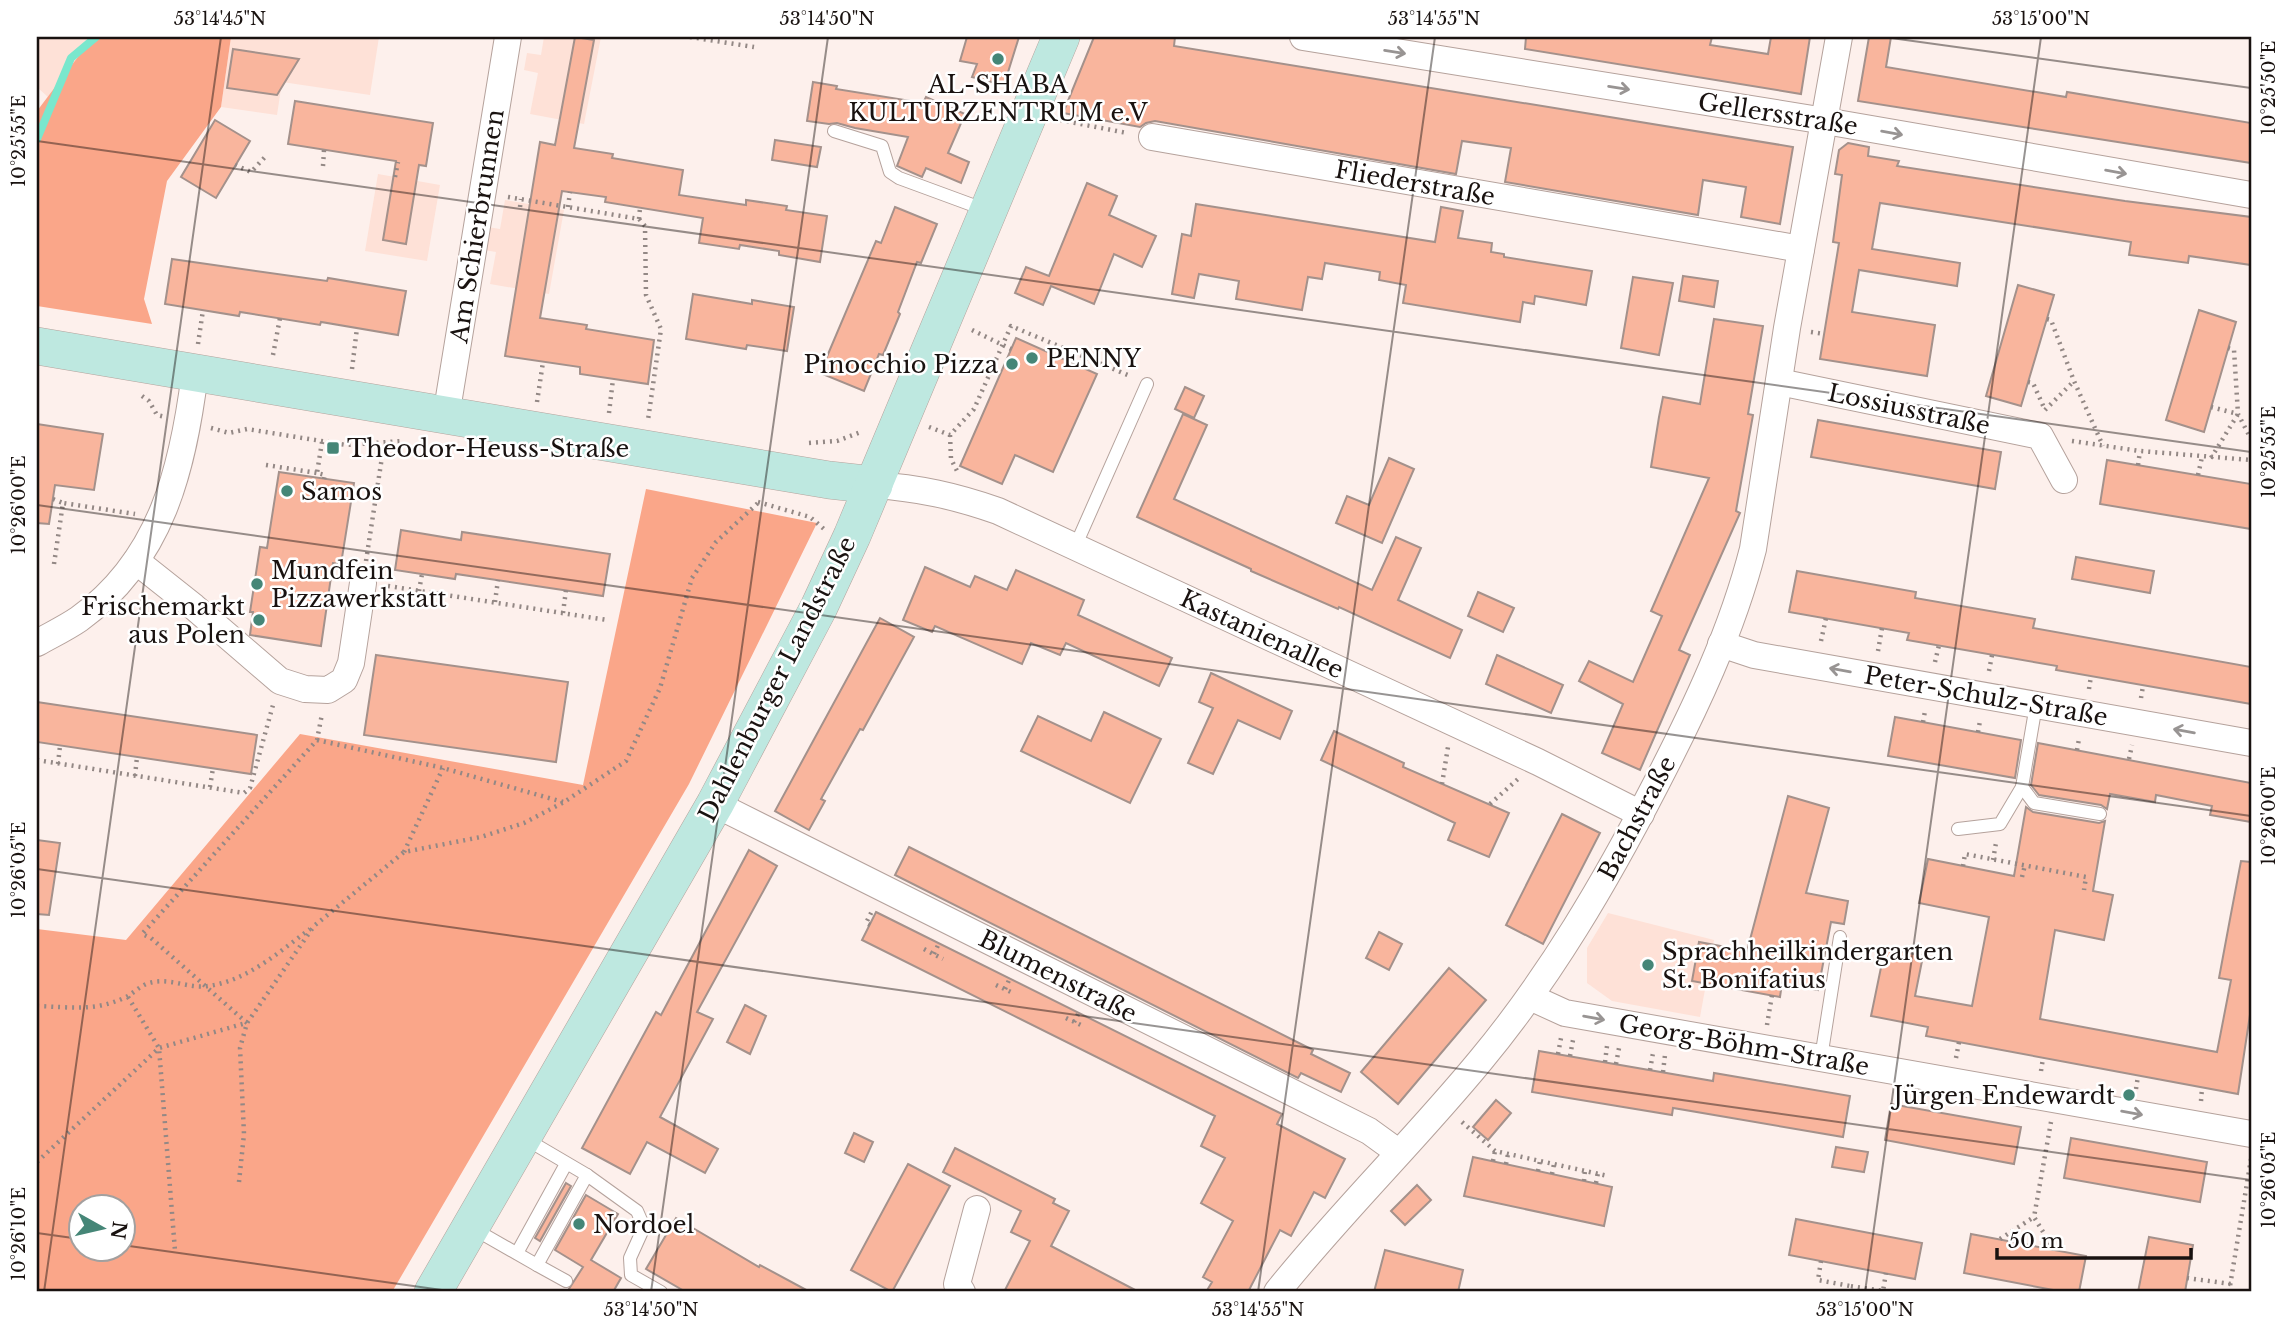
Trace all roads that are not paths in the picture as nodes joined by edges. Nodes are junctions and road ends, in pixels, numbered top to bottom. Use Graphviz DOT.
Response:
graph roads {
  1 [pos="508,37"];
  2 [pos="1061,37"];
  3 [pos="1303,37"];
  4 [pos="1839,37"];
  5 [pos="1825,121"];
  6 [pos="834,131"];
  7 [pos="1152,137"];
  8 [pos="2251,195"];
  9 [pos="989,211"];
  10 [pos="1801,249"];
  11 [pos="37,346"];
  12 [pos="196,359"];
  13 [pos="1779,382"];
  14 [pos="1147,384"];
  15 [pos="446,416"];
  16 [pos="2064,480"];
  17 [pos="874,485"];
  18 [pos="1075,547"];
  19 [pos="135,561"];
  20 [pos="363,583"];
  21 [pos="37,643"];
  22 [pos="1721,644"];
  23 [pos="2036,705"];
  24 [pos="2251,743"];
  25 [pos="2022,787"];
  26 [pos="715,804"];
  27 [pos="1641,814"];
  28 [pos="2100,814"];
  29 [pos="1958,830"];
  30 [pos="1840,937"];
  31 [pos="1530,997"];
  32 [pos="1821,1058"];
  33 [pos="2251,1134"];
  34 [pos="523,1138"];
  35 [pos="1398,1152"];
  36 [pos="566,1164"];
  37 [pos="587,1175"];
  38 [pos="977,1209"];
  39 [pos="471,1227"];
  40 [pos="517,1253"];
  41 [pos="537,1265"];
  42 [pos="566,1281"];
  43 [pos="433,1292"];
  44 [pos="661,1292"];
  45 [pos="961,1292"];
  46 [pos="1277,1292"];
  1 -- 15 [label="street, Am Schierbrunnen"];
  2 -- 9 [label="main road, Dahlenburger Landstraße"];
  3 -- 5 [label="street, Gellersstraße, one-way"];
  4 -- 5 [label="street, Bachstraße"];
  5 -- 8 [label="street, Gellersstraße, one-way"];
  5 -- 10 [label="street, Bachstraße"];
  6 -- 9 [label="lane"];
  7 -- 10 [label="street, Fliederstraße"];
  9 -- 17 [label="main road, Dahlenburger Landstraße"];
  10 -- 13 [label="street, Bachstraße"];
  11 -- 12 [label="main road"];
  12 -- 15 [label="main road"];
  12 -- 19 [label="street"];
  13 -- 16 [label="street, Lossiusstraße"];
  13 -- 22 [label="street, Bachstraße"];
  14 -- 18 [label="lane"];
  15 -- 17 [label="main road"];
  17 -- 18 [label="street, Kastanienallee"];
  17 -- 26 [label="main road, Dahlenburger Landstraße"];
  18 -- 27 [label="street, Kastanienallee"];
  19 -- 20 [label="street"];
  19 -- 21 [label="street"];
  23 -- 22 [label="street, Peter-Schulz-Straße, one-way"];
  22 -- 27 [label="street, Bachstraße"];
  24 -- 23 [label="street, Peter-Schulz-Straße, one-way"];
  23 -- 25 [label="lane"];
  25 -- 28 [label="lane"];
  25 -- 29 [label="lane"];
  26 -- 34 [label="main road, Dahlenburger Landstraße"];
  26 -- 35 [label="street, Blumenstraße"];
  27 -- 31 [label="street, Bachstraße"];
  30 -- 32 [label="lane"];
  31 -- 32 [label="street, Georg-Böhm-Straße, one-way"];
  31 -- 35 [label="street, Bachstraße"];
  32 -- 33 [label="street, Georg-Böhm-Straße, one-way"];
  34 -- 36 [label="lane"];
  34 -- 39 [label="main road, Dahlenburger Landstraße"];
  35 -- 46 [label="street, Bachstraße"];
  36 -- 37 [label="lane"];
  36 -- 40 [label="lane"];
  37 -- 41 [label="lane"];
  37 -- 44 [label="lane"];
  38 -- 45 [label="street"];
  39 -- 40 [label="lane"];
  39 -- 43 [label="main road, Dahlenburger Landstraße"];
  40 -- 41 [label="lane"];
  41 -- 42 [label="lane"];
}
